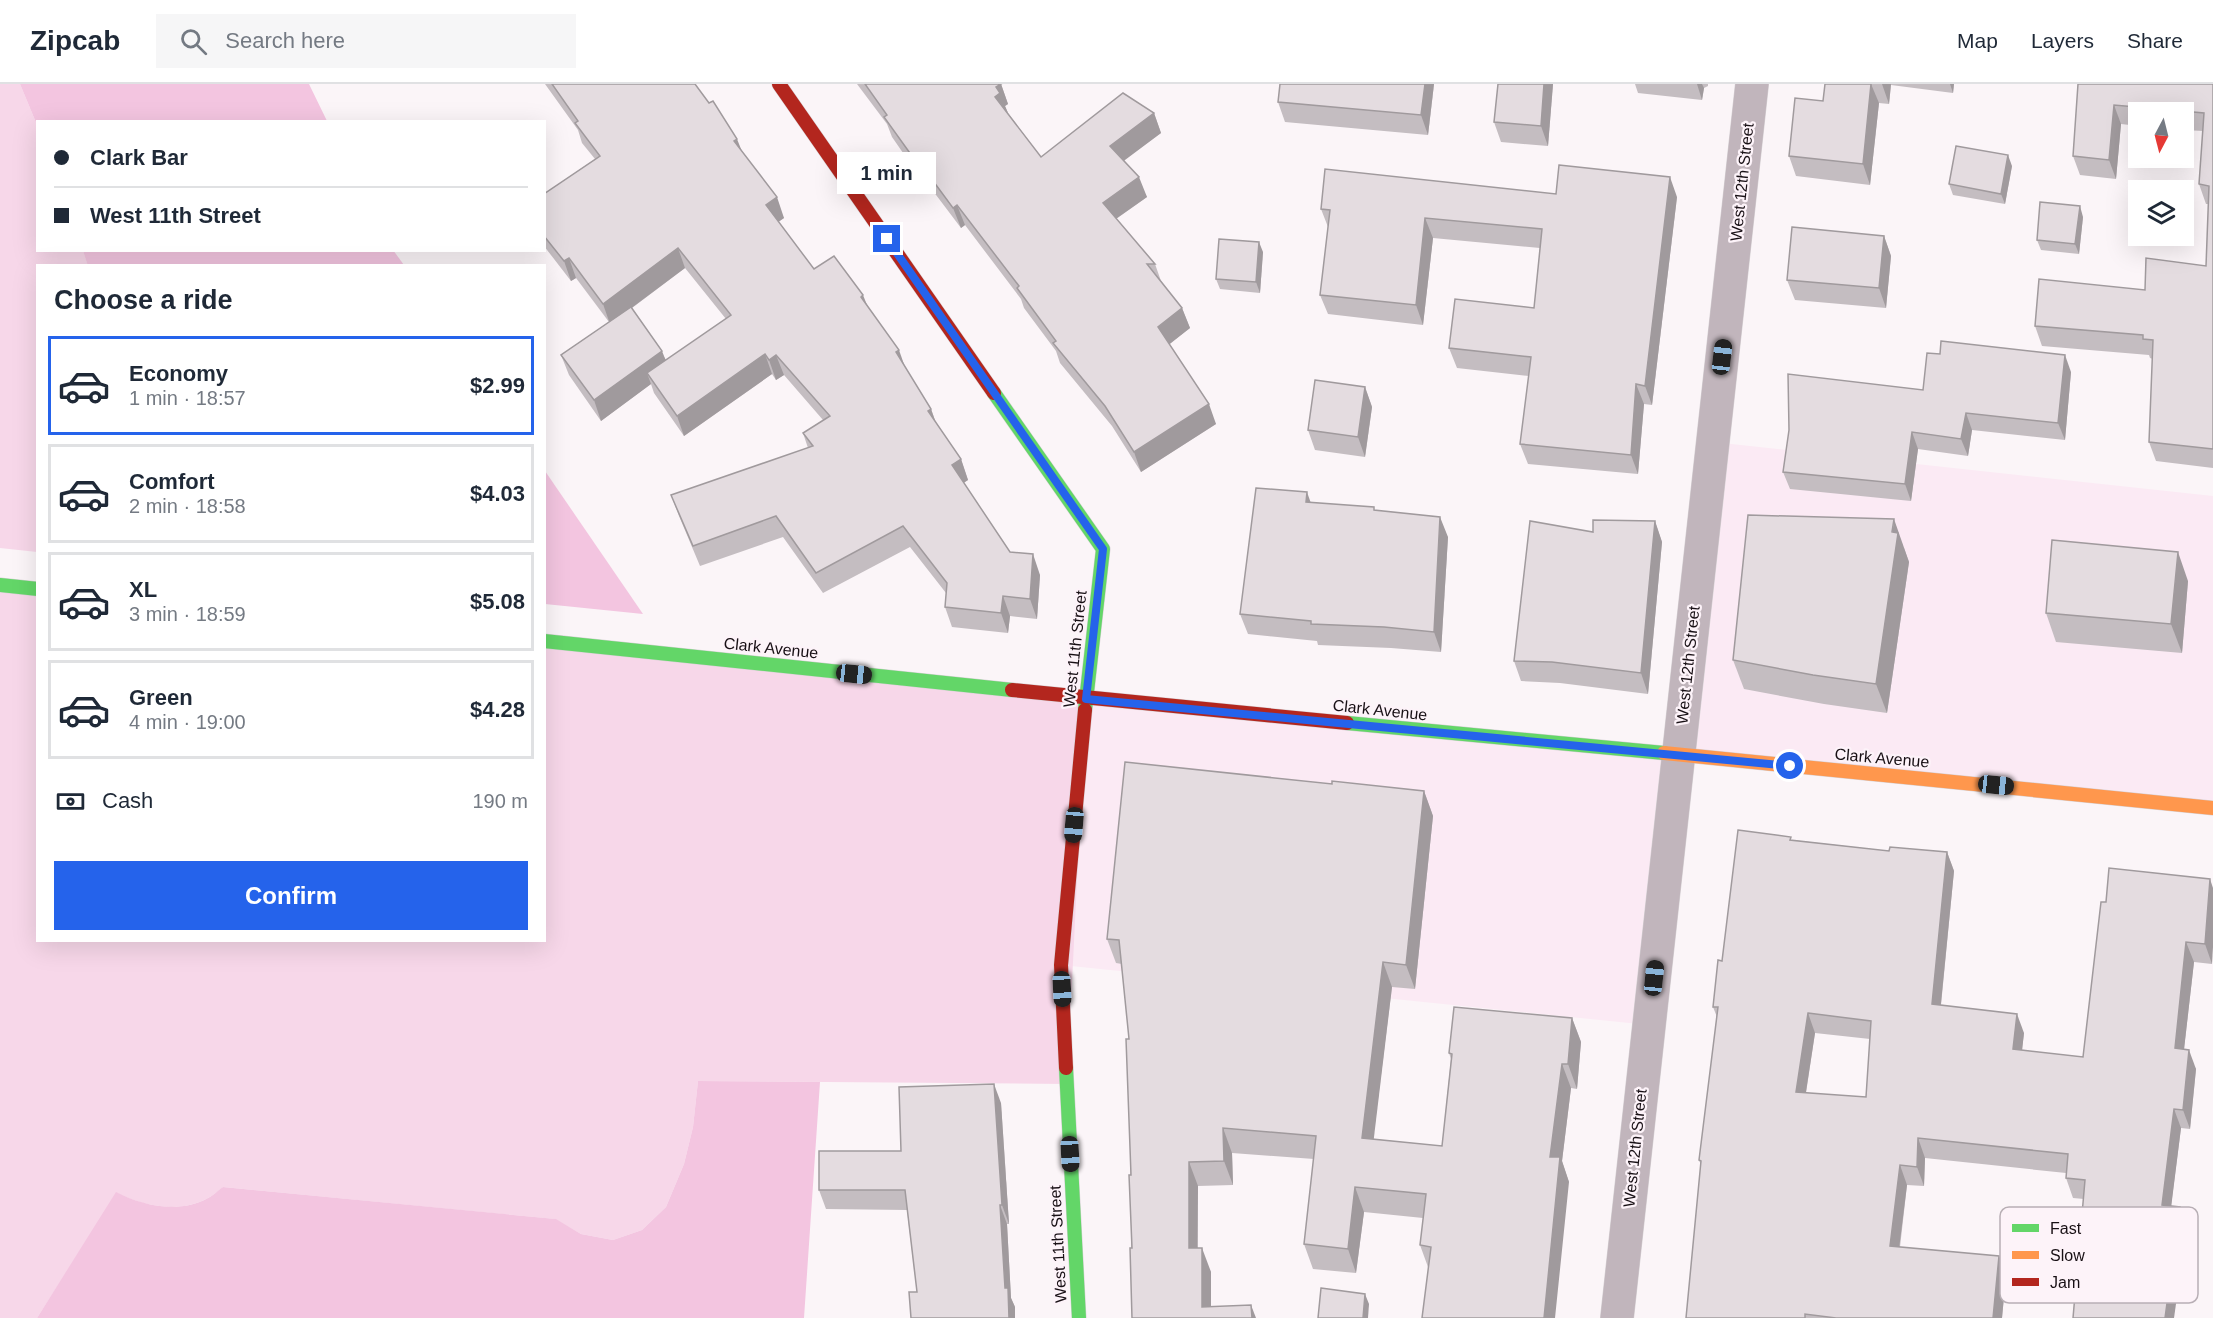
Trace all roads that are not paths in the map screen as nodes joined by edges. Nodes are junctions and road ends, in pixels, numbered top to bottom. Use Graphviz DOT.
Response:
graph roads {
  1 [pos="779,84"];
  2 [pos="1752,84"];
  3 [pos="0,585"];
  4 [pos="36,589"];
  5 [pos="546,641"];
  6 [pos="1086,699"];
  7 [pos="1678,756"];
  8 [pos="2213,808"];
  9 [pos="1079,1318"];
  10 [pos="1617,1318"];
  1 -- 6 [label="street, West 11th Street"];
  2 -- 7 [label="street, West 12th Street"];
  3 -- 4 [label="street"];
  5 -- 6 [label="street, Clark Avenue"];
  6 -- 7 [label="street, Clark Avenue"];
  6 -- 9 [label="street, West 11th Street"];
  7 -- 8 [label="street, Clark Avenue"];
  7 -- 10 [label="street, West 12th Street"];
}
